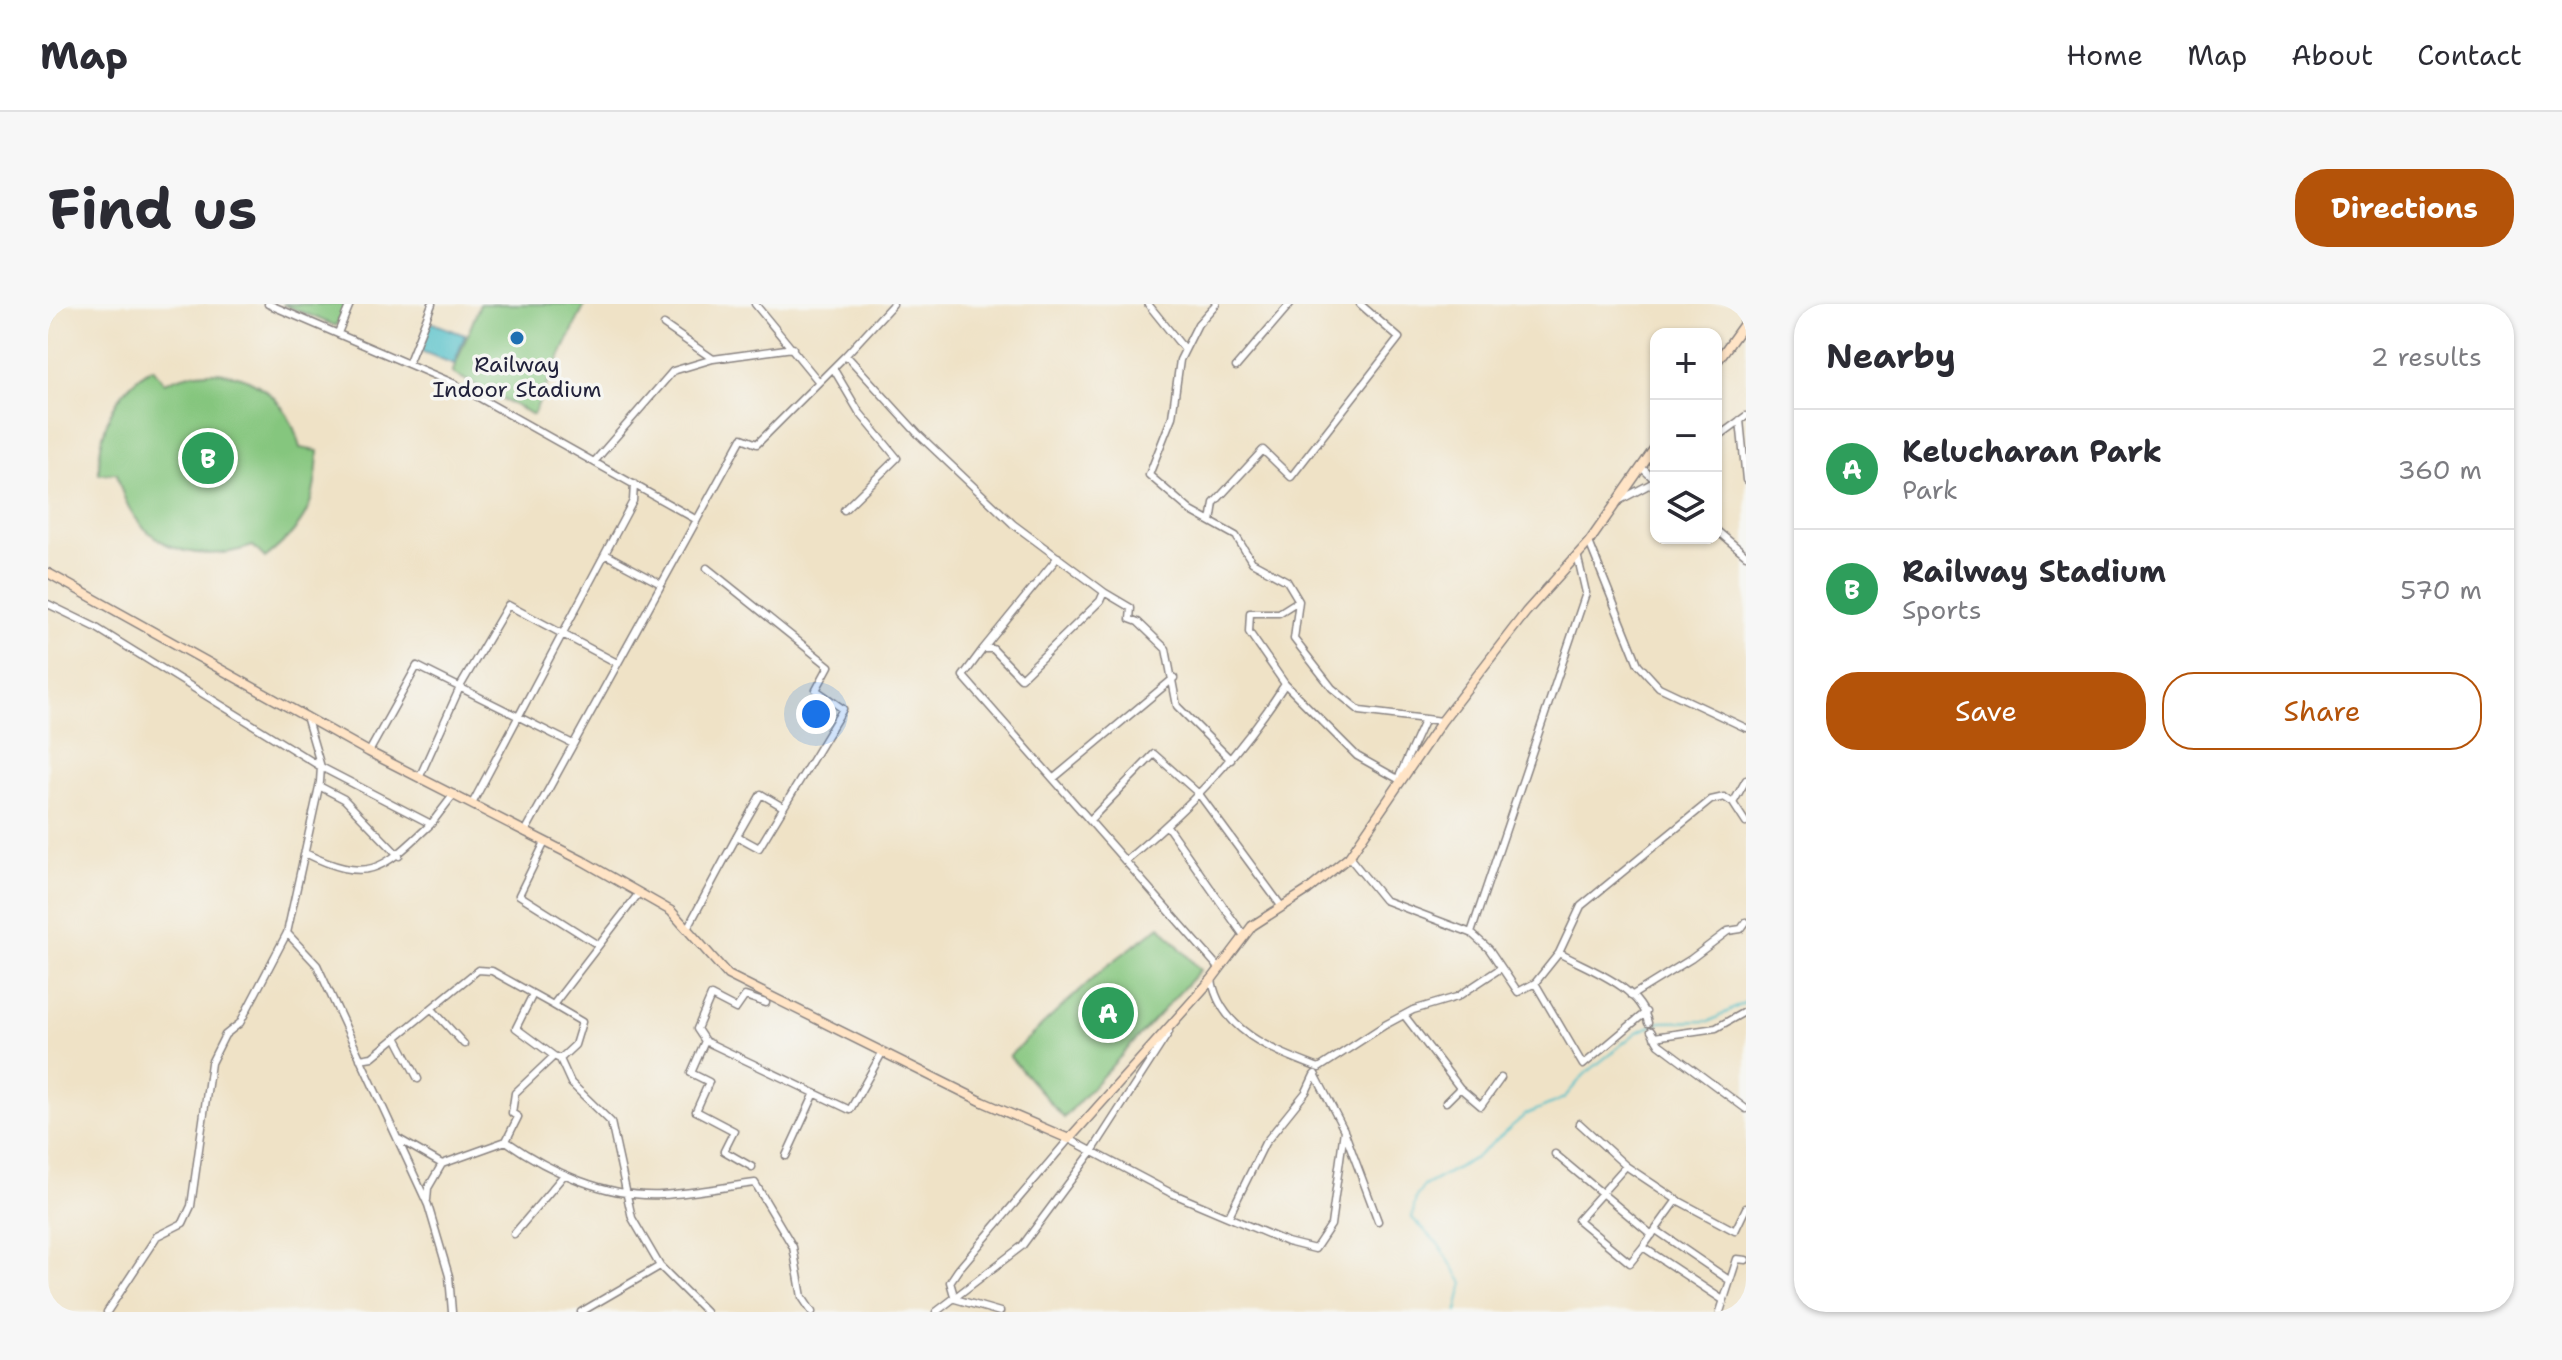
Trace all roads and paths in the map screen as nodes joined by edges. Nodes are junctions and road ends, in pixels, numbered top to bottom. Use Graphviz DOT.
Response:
graph roads {
  1 [pos="54,304"];
  2 [pos="268,304"];
  3 [pos="350,304"];
  4 [pos="432,304"];
  5 [pos="755,304"];
  6 [pos="893,304"];
  7 [pos="1148,304"];
  8 [pos="1216,304"];
  9 [pos="1290,304"];
  10 [pos="1365,306"];
  11 [pos="48,319"];
  12 [pos="1746,321"];
  13 [pos="664,325"];
  14 [pos="338,333"];
  15 [pos="793,348"];
  16 [pos="1185,350"];
  17 [pos="846,355"];
  18 [pos="1722,355"];
  19 [pos="713,359"];
  20 [pos="408,364"];
  21 [pos="1236,367"];
  22 [pos="833,368"];
  23 [pos="819,382"];
  24 [pos="1743,418"];
  25 [pos="1722,434"];
  26 [pos="1650,454"];
  27 [pos="594,462"];
  28 [pos="1641,467"];
  29 [pos="1650,475"];
  30 [pos="1746,480"];
  31 [pos="634,484"];
  32 [pos="1650,484"];
  33 [pos="1619,501"];
  34 [pos="844,510"];
  35 [pos="697,520"];
  36 [pos="1211,522"];
  37 [pos="1722,535"];
  38 [pos="1589,542"];
  39 [pos="605,554"];
  40 [pos="1577,554"];
  41 [pos="1746,555"];
  42 [pos="1058,557"];
  43 [pos="707,568"];
  44 [pos="48,573"];
  45 [pos="661,584"];
  46 [pos="1104,592"];
  47 [pos="1299,601"];
  48 [pos="48,604"];
  49 [pos="563,634"];
  50 [pos="983,649"];
  51 [pos="617,663"];
  52 [pos="1174,678"];
  53 [pos="1285,684"];
  54 [pos="461,685"];
  55 [pos="306,716"];
  56 [pos="519,717"];
  57 [pos="1425,719"];
  58 [pos="1442,721"];
  59 [pos="1746,728"];
  60 [pos="573,744"];
  61 [pos="369,752"];
  62 [pos="1231,760"];
  63 [pos="321,767"];
  64 [pos="420,776"];
  65 [pos="1054,778"];
  66 [pos="1746,780"];
  67 [pos="319,786"];
  68 [pos="454,794"];
  69 [pos="1199,794"];
  70 [pos="1733,803"];
  71 [pos="472,804"];
  72 [pos="783,807"];
  73 [pos="1090,820"];
  74 [pos="1746,823"];
  75 [pos="431,824"];
  76 [pos="1167,826"];
  77 [pos="525,832"];
  78 [pos="737,836"];
  79 [pos="545,842"];
  80 [pos="305,853"];
  81 [pos="399,856"];
  82 [pos="1349,857"];
  83 [pos="1125,861"];
  84 [pos="639,893"];
  85 [pos="1282,907"];
  86 [pos="1746,922"];
  87 [pos="687,929"];
  88 [pos="287,933"];
  89 [pos="1471,933"];
  90 [pos="1244,936"];
  91 [pos="598,945"];
  92 [pos="1559,953"];
  93 [pos="1219,968"];
  94 [pos="1501,968"];
  95 [pos="1212,979"];
  96 [pos="1535,983"];
  97 [pos="533,994"];
  98 [pos="1631,996"];
  99 [pos="766,1003"];
  100 [pos="553,1005"];
  101 [pos="432,1009"];
  102 [pos="1746,1011"];
  103 [pos="1646,1012"];
  104 [pos="1179,1015"];
  105 [pos="1404,1015"];
  106 [pos="1651,1031"];
  107 [pos="396,1037"];
  108 [pos="705,1041"];
  109 [pos="464,1044"];
  110 [pos="882,1053"];
  111 [pos="557,1058"];
  112 [pos="360,1059"];
  113 [pos="1317,1071"];
  114 [pos="1501,1078"];
  115 [pos="418,1079"];
  116 [pos="1460,1088"];
  117 [pos="815,1093"];
  118 [pos="1446,1102"];
  119 [pos="1746,1109"];
  120 [pos="1579,1123"];
  121 [pos="1344,1130"];
  122 [pos="396,1137"];
  123 [pos="1069,1139"];
  124 [pos="506,1141"];
  125 [pos="1091,1153"];
  126 [pos="1555,1154"];
  127 [pos="786,1156"];
  128 [pos="442,1164"];
  129 [pos="1626,1166"];
  130 [pos="752,1167"];
  131 [pos="564,1175"];
  132 [pos="626,1192"];
  133 [pos="1601,1196"];
  134 [pos="1677,1200"];
  135 [pos="426,1203"];
  136 [pos="1746,1208"];
  137 [pos="1229,1216"];
  138 [pos="1378,1221"];
  139 [pos="1654,1232"];
  140 [pos="514,1234"];
  141 [pos="1643,1247"];
  142 [pos="1746,1260"];
  143 [pos="660,1266"];
  144 [pos="1729,1280"];
  145 [pos="955,1299"];
  146 [pos="1723,1300"];
  147 [pos="107,1312"];
  148 [pos="452,1312"];
  149 [pos="581,1312"];
  150 [pos="706,1312"];
  151 [pos="812,1312"];
  152 [pos="936,1312"];
  153 [pos="1000,1312"];
  154 [pos="1720,1312"];
  1 -- 11 [label="street"];
  2 -- 14 [label="street"];
  3 -- 14 [label="street"];
  4 -- 20 [label="street"];
  5 -- 15 [label="street"];
  6 -- 17 [label="street"];
  7 -- 16 [label="street"];
  8 -- 16 [label="street"];
  9 -- 21 [label="street"];
  10 -- 36 [label="street"];
  12 -- 18 [label="street"];
  13 -- 19 [label="street"];
  14 -- 20 [label="street"];
  15 -- 19 [label="street"];
  15 -- 23 [label="street"];
  16 -- 36 [label="street"];
  17 -- 22 [label="street"];
  17 -- 42 [label="street"];
  19 -- 27 [label="street"];
  20 -- 27 [label="street"];
  22 -- 23 [label="street"];
  22 -- 34 [label="street"];
  23 -- 35 [label="street"];
  24 -- 25 [label="street"];
  24 -- 30 [label="street"];
  26 -- 28 [label="street"];
  27 -- 31 [label="street"];
  28 -- 29 [label="street"];
  28 -- 33 [label="street"];
  31 -- 35 [label="street"];
  31 -- 39 [label="street"];
  32 -- 33 [label="street"];
  33 -- 38 [label="street"];
  35 -- 45 [label="street"];
  36 -- 47 [label="street"];
  37 -- 41 [label="street"];
  38 -- 40 [label="street"];
  38 -- 59 [label="street"];
  39 -- 45 [label="street"];
  39 -- 49 [label="street"];
  40 -- 58 [label="street"];
  40 -- 89 [label="street"];
  42 -- 46 [label="street"];
  42 -- 50 [label="street"];
  43 -- 72 [label="street"];
  44 -- 55 [label="street"];
  45 -- 51 [label="street"];
  46 -- 50 [label="street"];
  46 -- 52 [label="street"];
  47 -- 53 [label="street"];
  47 -- 57 [label="street"];
  48 -- 63 [label="street"];
  49 -- 51 [label="street"];
  49 -- 54 [label="street"];
  49 -- 56 [label="street"];
  50 -- 65 [label="street"];
  51 -- 60 [label="street"];
  52 -- 62 [label="street"];
  52 -- 65 [label="street"];
  53 -- 57 [label="street"];
  53 -- 62 [label="street"];
  54 -- 56 [label="street"];
  54 -- 61 [label="street"];
  54 -- 64 [label="street"];
  55 -- 61 [label="street"];
  55 -- 63 [label="street"];
  56 -- 60 [label="street"];
  56 -- 71 [label="street"];
  57 -- 58 [label="street"];
  58 -- 82 [label="street"];
  60 -- 77 [label="street"];
  61 -- 64 [label="street"];
  62 -- 69 [label="street"];
  63 -- 67 [label="street"];
  63 -- 75 [label="street"];
  64 -- 68 [label="street"];
  65 -- 73 [label="street"];
  66 -- 70 [label="street"];
  67 -- 80 [label="street"];
  67 -- 81 [label="street"];
  68 -- 71 [label="street"];
  68 -- 75 [label="street"];
  69 -- 73 [label="street"];
  69 -- 76 [label="street"];
  69 -- 85 [label="street"];
  70 -- 74 [label="street"];
  70 -- 92 [label="street"];
  71 -- 77 [label="street"];
  72 -- 78 [label="street"];
  72 -- 78 [label="street"];
  73 -- 83 [label="street"];
  75 -- 81 [label="street"];
  76 -- 83 [label="street"];
  76 -- 90 [label="street"];
  77 -- 79 [label="street"];
  78 -- 87 [label="street"];
  79 -- 84 [label="street"];
  79 -- 91 [label="street"];
  80 -- 81 [label="street"];
  80 -- 88 [label="street"];
  82 -- 85 [label="street"];
  82 -- 89 [label="street"];
  83 -- 93 [label="street"];
  84 -- 87 [label="street"];
  84 -- 91 [label="street"];
  85 -- 90 [label="street"];
  86 -- 98 [label="street"];
  87 -- 110 [label="street"];
  88 -- 112 [label="street"];
  88 -- 147 [label="street"];
  89 -- 94 [label="street"];
  90 -- 93 [label="street"];
  91 -- 100 [label="street"];
  92 -- 96 [label="street"];
  92 -- 98 [label="street"];
  93 -- 95 [label="street"];
  94 -- 96 [label="street"];
  94 -- 105 [label="street"];
  95 -- 104 [label="street"];
  95 -- 113 [label="street"];
  96 -- 103 [label="street"];
  97 -- 100 [label="street"];
  97 -- 101 [label="street"];
  97 -- 111 [label="street"];
  98 -- 103 [label="street"];
  99 -- 108 [label="street"];
  100 -- 111 [label="street"];
  101 -- 107 [label="street"];
  101 -- 109 [label="street"];
  102 -- 106 [label="street"];
  103 -- 106 [label="street"];
  104 -- 123 [label="street"];
  104 -- 125 [label="street"];
  105 -- 113 [label="street"];
  105 -- 116 [label="street"];
  106 -- 119 [label="street"];
  107 -- 112 [label="street"];
  107 -- 115 [label="street"];
  108 -- 117 [label="street"];
  108 -- 130 [label="street"];
  110 -- 117 [label="street"];
  110 -- 123 [label="street"];
  111 -- 124 [label="street"];
  111 -- 132 [label="street"];
  112 -- 122 [label="street"];
  113 -- 121 [label="street"];
  113 -- 137 [label="street"];
  114 -- 116 [label="street"];
  116 -- 118 [label="street"];
  117 -- 127 [label="street"];
  120 -- 129 [label="street"];
  121 -- 137 [label="street"];
  121 -- 138 [label="street"];
  122 -- 128 [label="street"];
  122 -- 135 [label="street"];
  123 -- 125 [label="street"];
  123 -- 145 [label="street"];
  124 -- 128 [label="street"];
  124 -- 131 [label="street"];
  125 -- 137 [label="street"];
  125 -- 145 [label="street"];
  126 -- 133 [label="street"];
  128 -- 135 [label="street"];
  129 -- 133 [label="street"];
  129 -- 134 [label="street"];
  131 -- 132 [label="street"];
  131 -- 140 [label="street"];
  132 -- 143 [label="street"];
  132 -- 151 [label="street"];
  133 -- 139 [label="street"];
  133 -- 141 [label="street"];
  134 -- 136 [label="street"];
  134 -- 139 [label="street"];
  135 -- 148 [label="street"];
  139 -- 141 [label="street"];
  139 -- 144 [label="street"];
  141 -- 146 [label="street"];
  142 -- 144 [label="street"];
  143 -- 149 [label="street"];
  143 -- 150 [label="street"];
  144 -- 146 [label="street"];
  145 -- 152 [label="street"];
  145 -- 153 [label="street"];
  146 -- 154 [label="street"];
}
